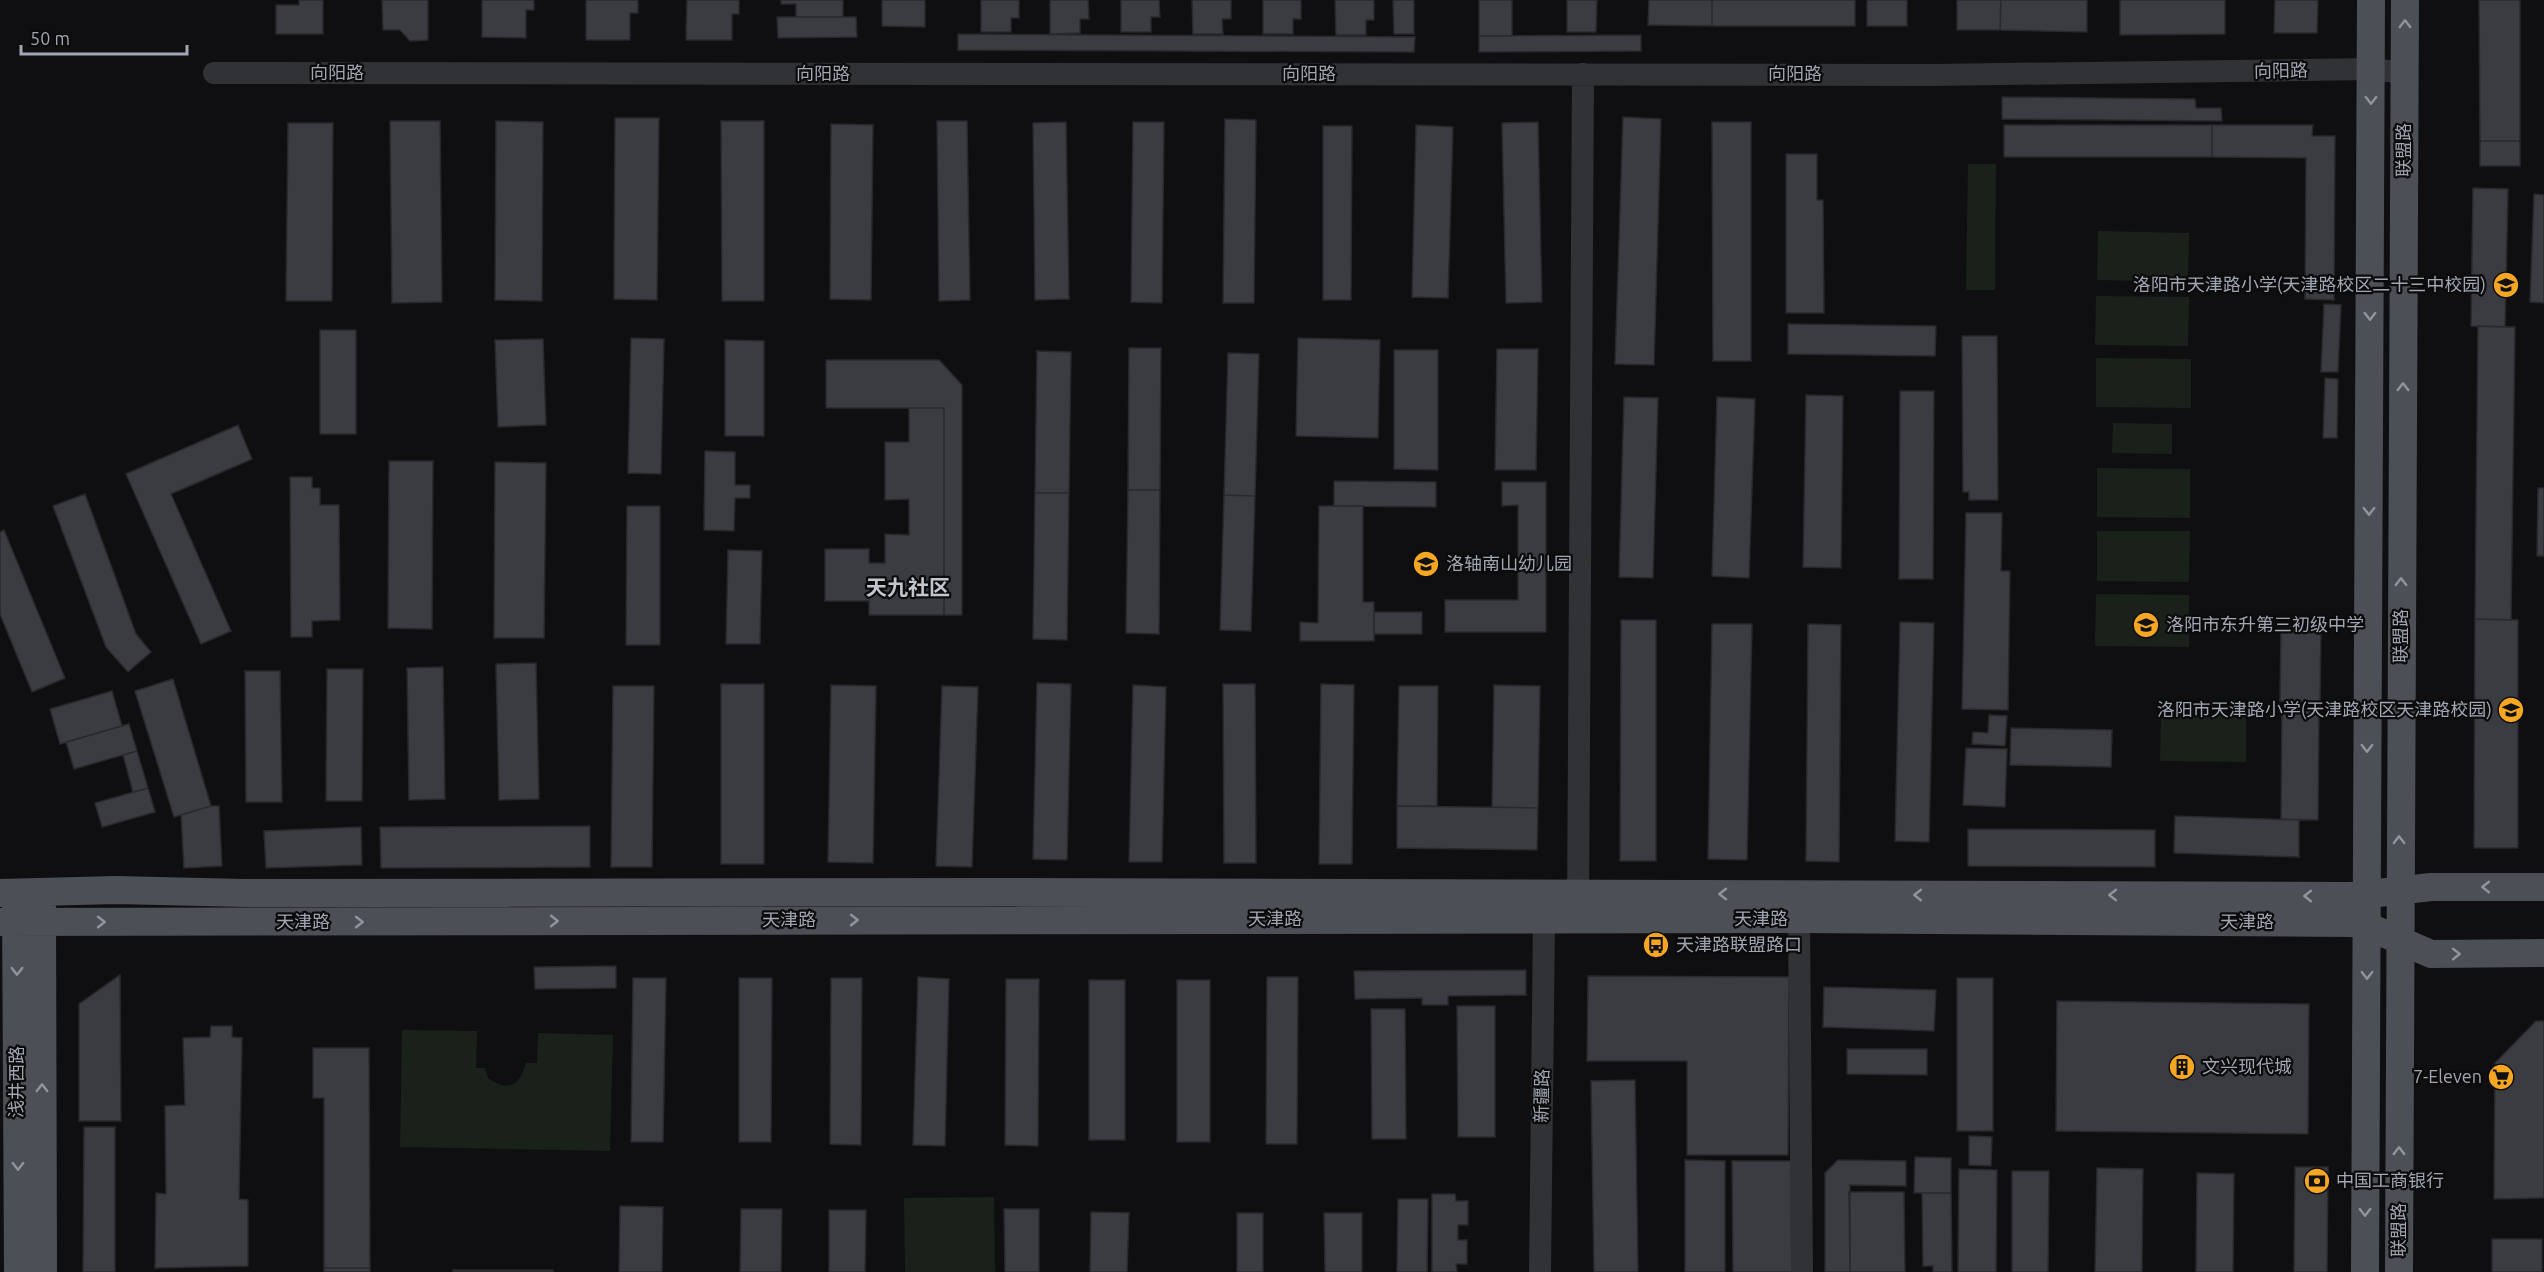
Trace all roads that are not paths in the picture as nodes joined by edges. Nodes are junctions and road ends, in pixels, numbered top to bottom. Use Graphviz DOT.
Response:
graph roads {
  1 [pos="2371,0"];
  2 [pos="2405,0"];
  3 [pos="2371,69"];
  4 [pos="214,73"];
  5 [pos="2405,73"];
  6 [pos="1583,74"];
  7 [pos="2544,887"];
  8 [pos="2399,890"];
  9 [pos="20,892"];
  10 [pos="2367,896"];
  11 [pos="1578,907"];
  12 [pos="1799,919"];
  13 [pos="1544,920"];
  14 [pos="20,922"];
  15 [pos="2367,926"];
  16 [pos="2400,941"];
  17 [pos="2544,953"];
  18 [pos="18,1272"];
  19 [pos="43,1272"];
  20 [pos="1540,1272"];
  21 [pos="1802,1272"];
  22 [pos="2365,1272"];
  23 [pos="2399,1272"];
  1 -- 3 [label="main road, 联盟路"];
  5 -- 2 [label="main road, 联盟路, one-way"];
  3 -- 5 [label="street, 向阳路"];
  3 -- 6 [label="street, 向阳路"];
  3 -- 10 [label="main road, 联盟路, one-way"];
  4 -- 6 [label="street, 向阳路"];
  8 -- 5 [label="main road, 联盟路, one-way"];
  6 -- 11 [label="street"];
  7 -- 8 [label="main road, 天津路, one-way"];
  8 -- 10 [label="main road, 天津路"];
  8 -- 16 [label="main road, 联盟路"];
  9 -- 11 [label="main road, 天津路"];
  9 -- 14 [label="main road, 浅井西路"];
  10 -- 11 [label="main road, 天津路, one-way"];
  10 -- 15 [label="main road, 联盟路"];
  11 -- 12 [label="main road, 天津路"];
  11 -- 13 [label="main road, 天津路"];
  12 -- 15 [label="main road, 天津路"];
  12 -- 21 [label="street"];
  14 -- 13 [label="main road, 天津路, one-way"];
  13 -- 20 [label="street, 新疆路"];
  14 -- 18 [label="main road, 浅井西路, one-way"];
  19 -- 14 [label="main road, 浅井西路, one-way"];
  15 -- 16 [label="main road, 天津路"];
  15 -- 22 [label="main road, 联盟路, one-way"];
  16 -- 17 [label="main road, 天津路, one-way"];
  23 -- 16 [label="main road, 联盟路, one-way"];
}
